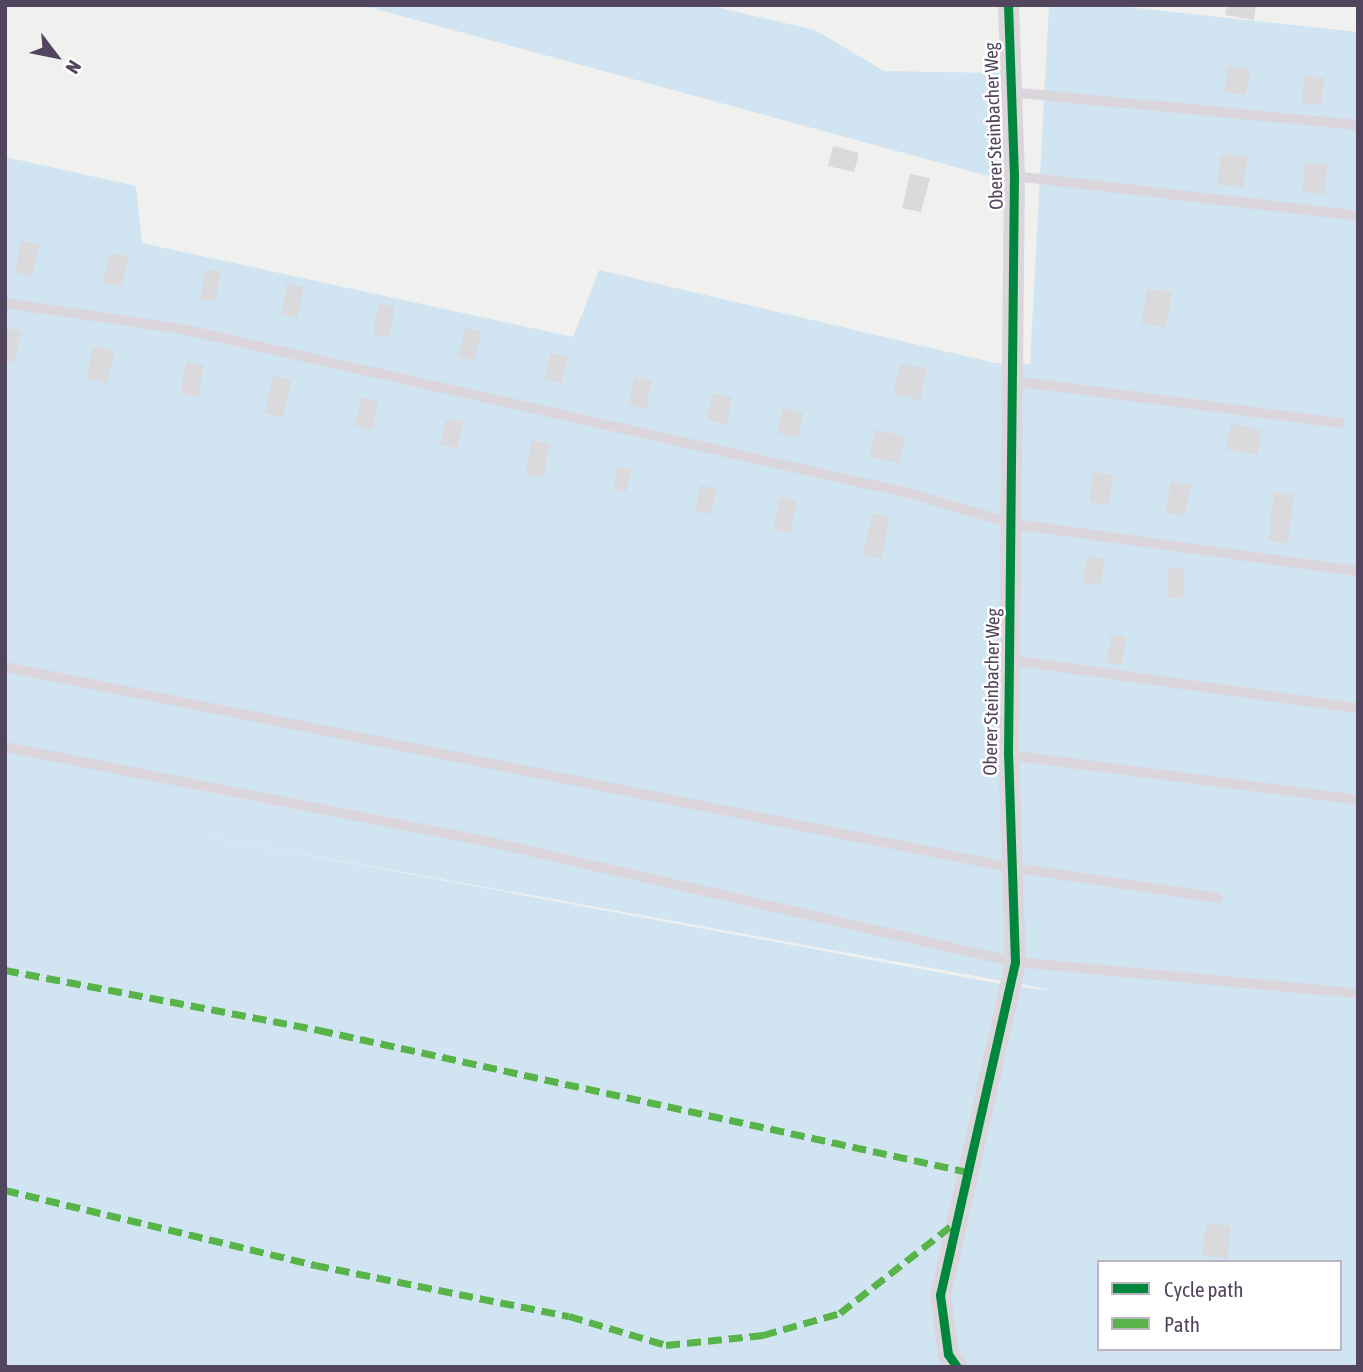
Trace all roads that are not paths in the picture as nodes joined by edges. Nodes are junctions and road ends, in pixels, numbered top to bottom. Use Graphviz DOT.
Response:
graph roads {
  1 [pos="1007,5"];
  2 [pos="1009,92"];
  3 [pos="1358,125"];
  4 [pos="1014,176"];
  5 [pos="1358,216"];
  6 [pos="5,303"];
  7 [pos="1013,381"];
  8 [pos="1339,423"];
  9 [pos="1013,524"];
  10 [pos="1358,571"];
  11 [pos="1010,660"];
  12 [pos="5,667"];
  13 [pos="1358,708"];
  14 [pos="5,747"];
  15 [pos="1008,755"];
  16 [pos="1358,800"];
  17 [pos="1009,867"];
  18 [pos="1218,898"];
  19 [pos="1015,962"];
  20 [pos="1358,993"];
  21 [pos="957,1367"];
  1 -- 2 [label="street, Oberer Steinbacher Weg"];
  2 -- 3 [label="lane"];
  2 -- 4 [label="street, Oberer Steinbacher Weg"];
  4 -- 5 [label="lane"];
  4 -- 7 [label="street, Oberer Steinbacher Weg"];
  6 -- 9 [label="lane"];
  7 -- 8 [label="lane"];
  7 -- 9 [label="street, Oberer Steinbacher Weg"];
  9 -- 10 [label="lane"];
  9 -- 11 [label="street, Oberer Steinbacher Weg"];
  11 -- 13 [label="lane"];
  11 -- 15 [label="street, Oberer Steinbacher Weg"];
  12 -- 17 [label="lane"];
  14 -- 19 [label="lane"];
  15 -- 16 [label="lane"];
  15 -- 17 [label="street, Oberer Steinbacher Weg"];
  17 -- 18 [label="lane"];
  17 -- 19 [label="street, Oberer Steinbacher Weg"];
  19 -- 20 [label="lane"];
  19 -- 21 [label="street, Oberer Steinbacher Weg"];
}
